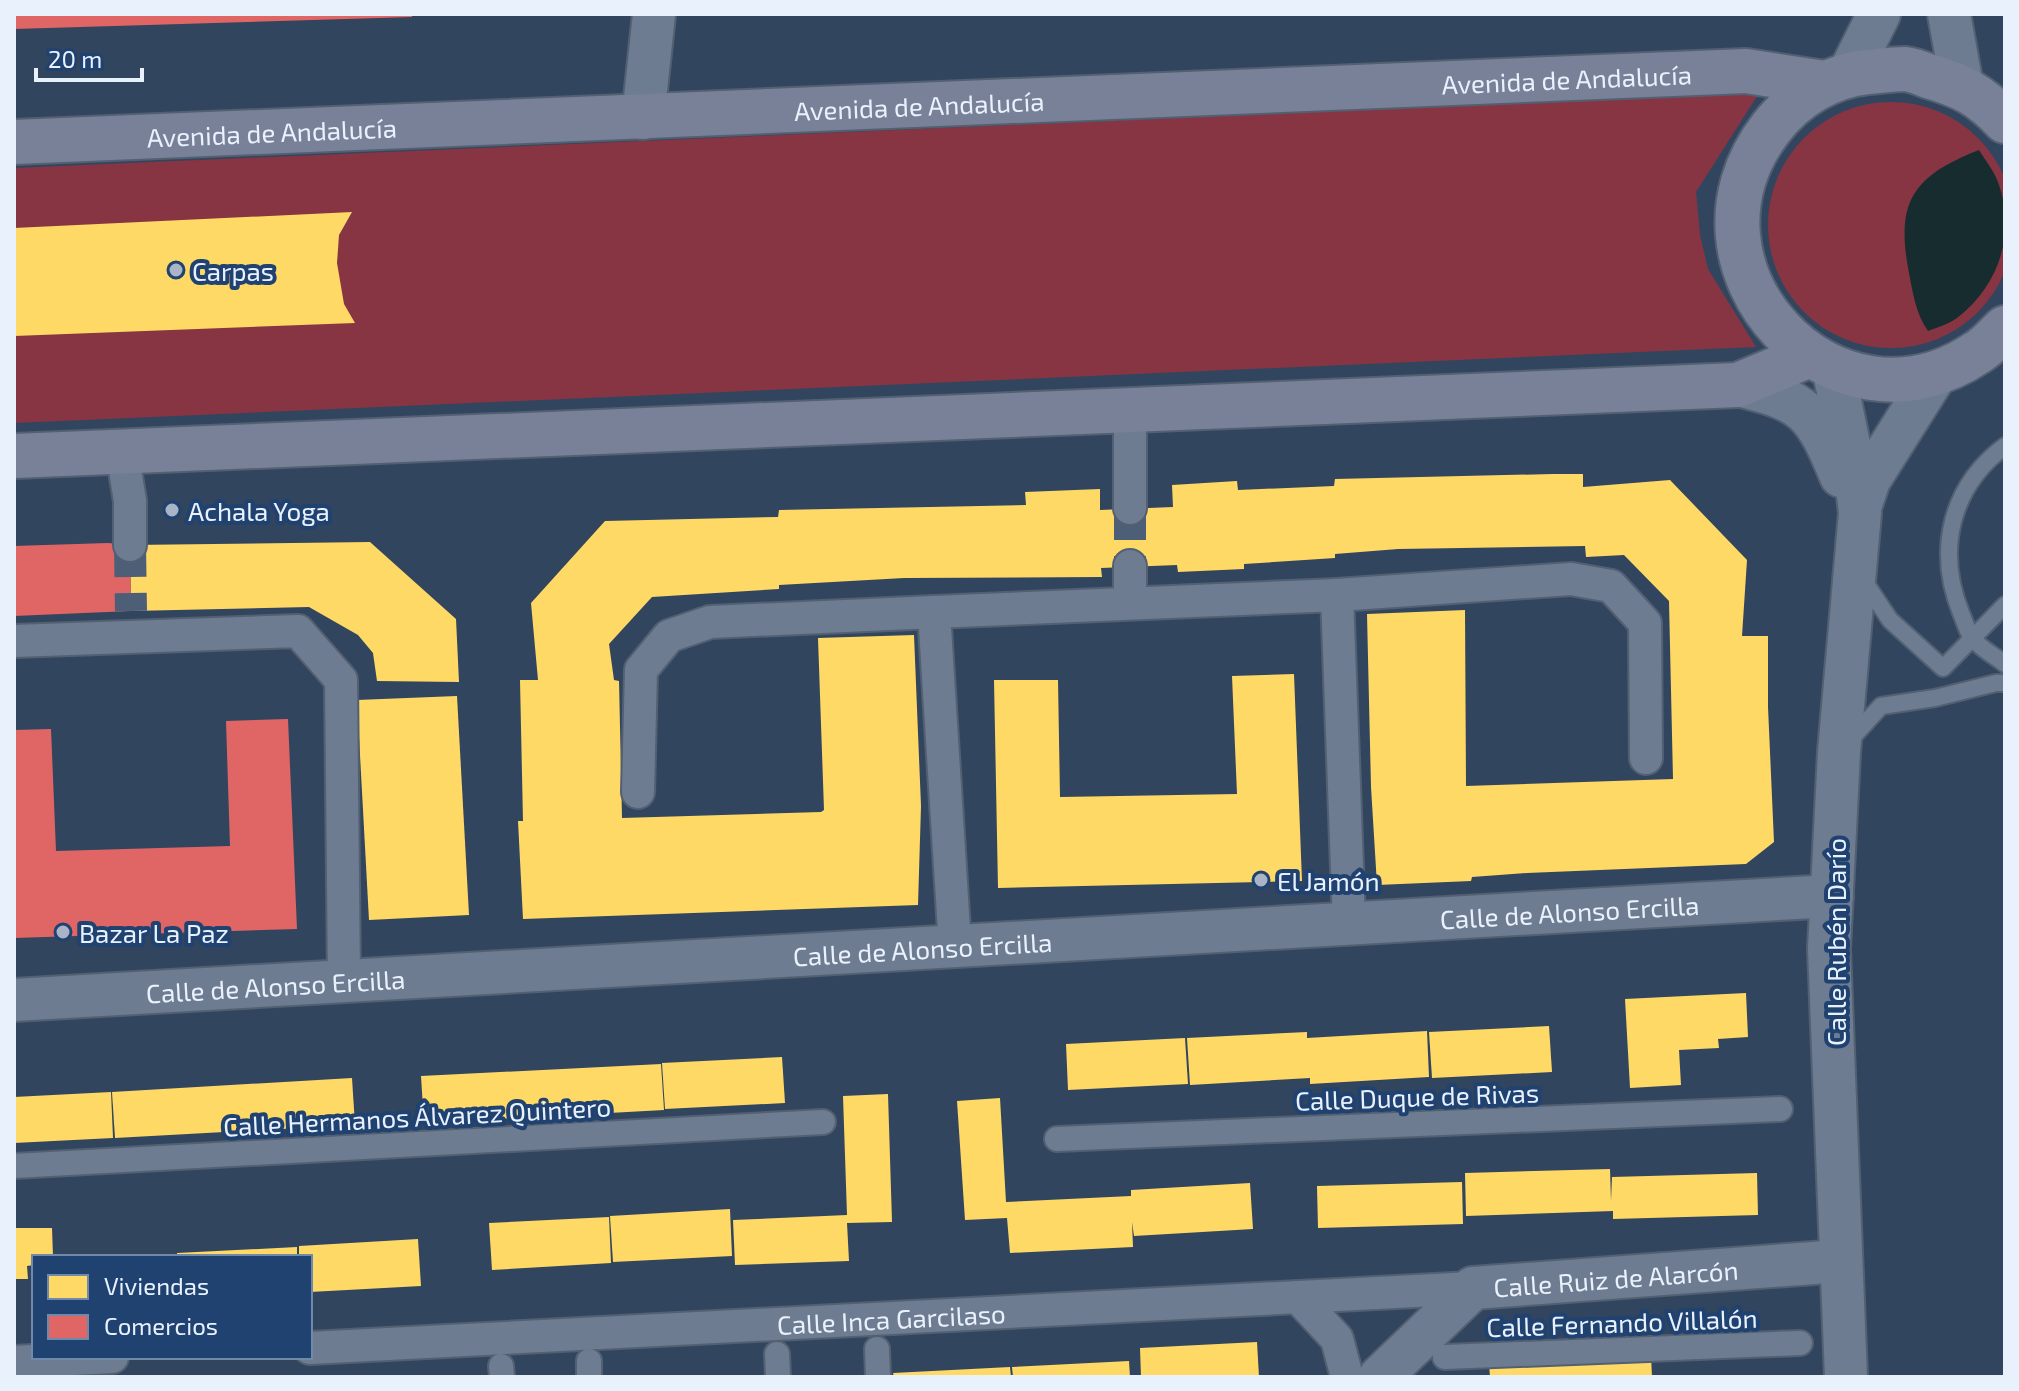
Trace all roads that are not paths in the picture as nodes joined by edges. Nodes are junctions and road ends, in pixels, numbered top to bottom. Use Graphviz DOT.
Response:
graph roads {
  1 [pos="654,14"];
  2 [pos="1879,14"];
  3 [pos="1949,14"];
  4 [pos="1836,79"];
  5 [pos="1990,100"];
  6 [pos="643,118"];
  7 [pos="14,142"];
  8 [pos="1997,344"];
  9 [pos="1822,361"];
  10 [pos="1937,372"];
  11 [pos="1738,385"];
  12 [pos="1130,410"];
  13 [pos="2005,446"];
  14 [pos="122,452"];
  15 [pos="14,456"];
  16 [pos="1860,507"];
  17 [pos="1130,508"];
  18 [pos="130,545"];
  19 [pos="1130,566"];
  20 [pos="1855,567"];
  21 [pos="1337,595"];
  22 [pos="1130,603"];
  23 [pos="2005,605"];
  24 [pos="934,612"];
  25 [pos="1972,640"];
  26 [pos="14,641"];
  27 [pos="2005,664"];
  28 [pos="2005,683"];
  29 [pos="1839,752"];
  30 [pos="1646,758"];
  31 [pos="638,792"];
  32 [pos="1832,896"];
  33 [pos="1349,923"];
  34 [pos="955,946"];
  35 [pos="344,981"];
  36 [pos="14,1000"];
  37 [pos="1780,1109"];
  38 [pos="823,1122"];
  39 [pos="1057,1139"];
  40 [pos="14,1166"];
  41 [pos="1841,1261"];
  42 [pos="1473,1288"];
  43 [pos="1298,1297"];
  44 [pos="1800,1343"];
  45 [pos="312,1348"];
  46 [pos="877,1349"];
  47 [pos="1445,1357"];
  48 [pos="73,1359"];
  49 [pos="14,1362"];
  50 [pos="878,1377"];
  51 [pos="1347,1377"];
  52 [pos="1380,1377"];
  53 [pos="1846,1377"];
  1 -- 6 [label="street"];
  2 -- 4 [label="street"];
  3 -- 5 [label="street"];
  4 -- 5 [label="main road, Avenida de Andalucía"];
  4 -- 6 [label="main road, Avenida de Andalucía"];
  4 -- 9 [label="main road"];
  6 -- 7 [label="main road, Avenida de Andalucía"];
  8 -- 10 [label="main road"];
  9 -- 10 [label="main road"];
  9 -- 11 [label="main road"];
  9 -- 16 [label="street, Calle Rubén Darío"];
  10 -- 16 [label="street, Calle Rubén Darío"];
  11 -- 12 [label="main road"];
  11 -- 16 [label="street"];
  12 -- 14 [label="main road"];
  12 -- 17 [label="street"];
  13 -- 25 [label="lane"];
  14 -- 15 [label="main road"];
  14 -- 18 [label="street"];
  16 -- 20 [label="street, Calle Rubén Darío"];
  19 -- 22 [label="street"];
  20 -- 25 [label="lane"];
  20 -- 29 [label="street, Calle Rubén Darío"];
  21 -- 22 [label="street"];
  21 -- 30 [label="street"];
  21 -- 33 [label="street"];
  22 -- 24 [label="street"];
  23 -- 25 [label="lane"];
  24 -- 31 [label="street"];
  24 -- 34 [label="street"];
  25 -- 27 [label="lane"];
  26 -- 35 [label="street"];
  28 -- 29 [label="lane"];
  29 -- 32 [label="street, Calle Rubén Darío"];
  32 -- 33 [label="street, Calle de Alonso Ercilla"];
  32 -- 41 [label="street, Calle Rubén Darío"];
  33 -- 34 [label="street, Calle de Alonso Ercilla"];
  34 -- 35 [label="street, Calle de Alonso Ercilla"];
  35 -- 36 [label="street, Calle de Alonso Ercilla"];
  37 -- 39 [label="street, Calle Duque de Rivas"];
  38 -- 40 [label="street, Calle Hermanos Álvarez Quintero"];
  41 -- 42 [label="street, Calle Ruiz de Alarcón"];
  41 -- 53 [label="street, Calle Rubén Darío"];
  42 -- 43 [label="street, Calle Inca Garcilaso"];
  42 -- 52 [label="street, Calle Ruiz de Alarcón"];
  43 -- 45 [label="street, Calle Inca Garcilaso"];
  43 -- 51 [label="street"];
  44 -- 47 [label="street, Calle Fernando Villalón"];
  46 -- 50 [label="street"];
  48 -- 49 [label="street"];
}
